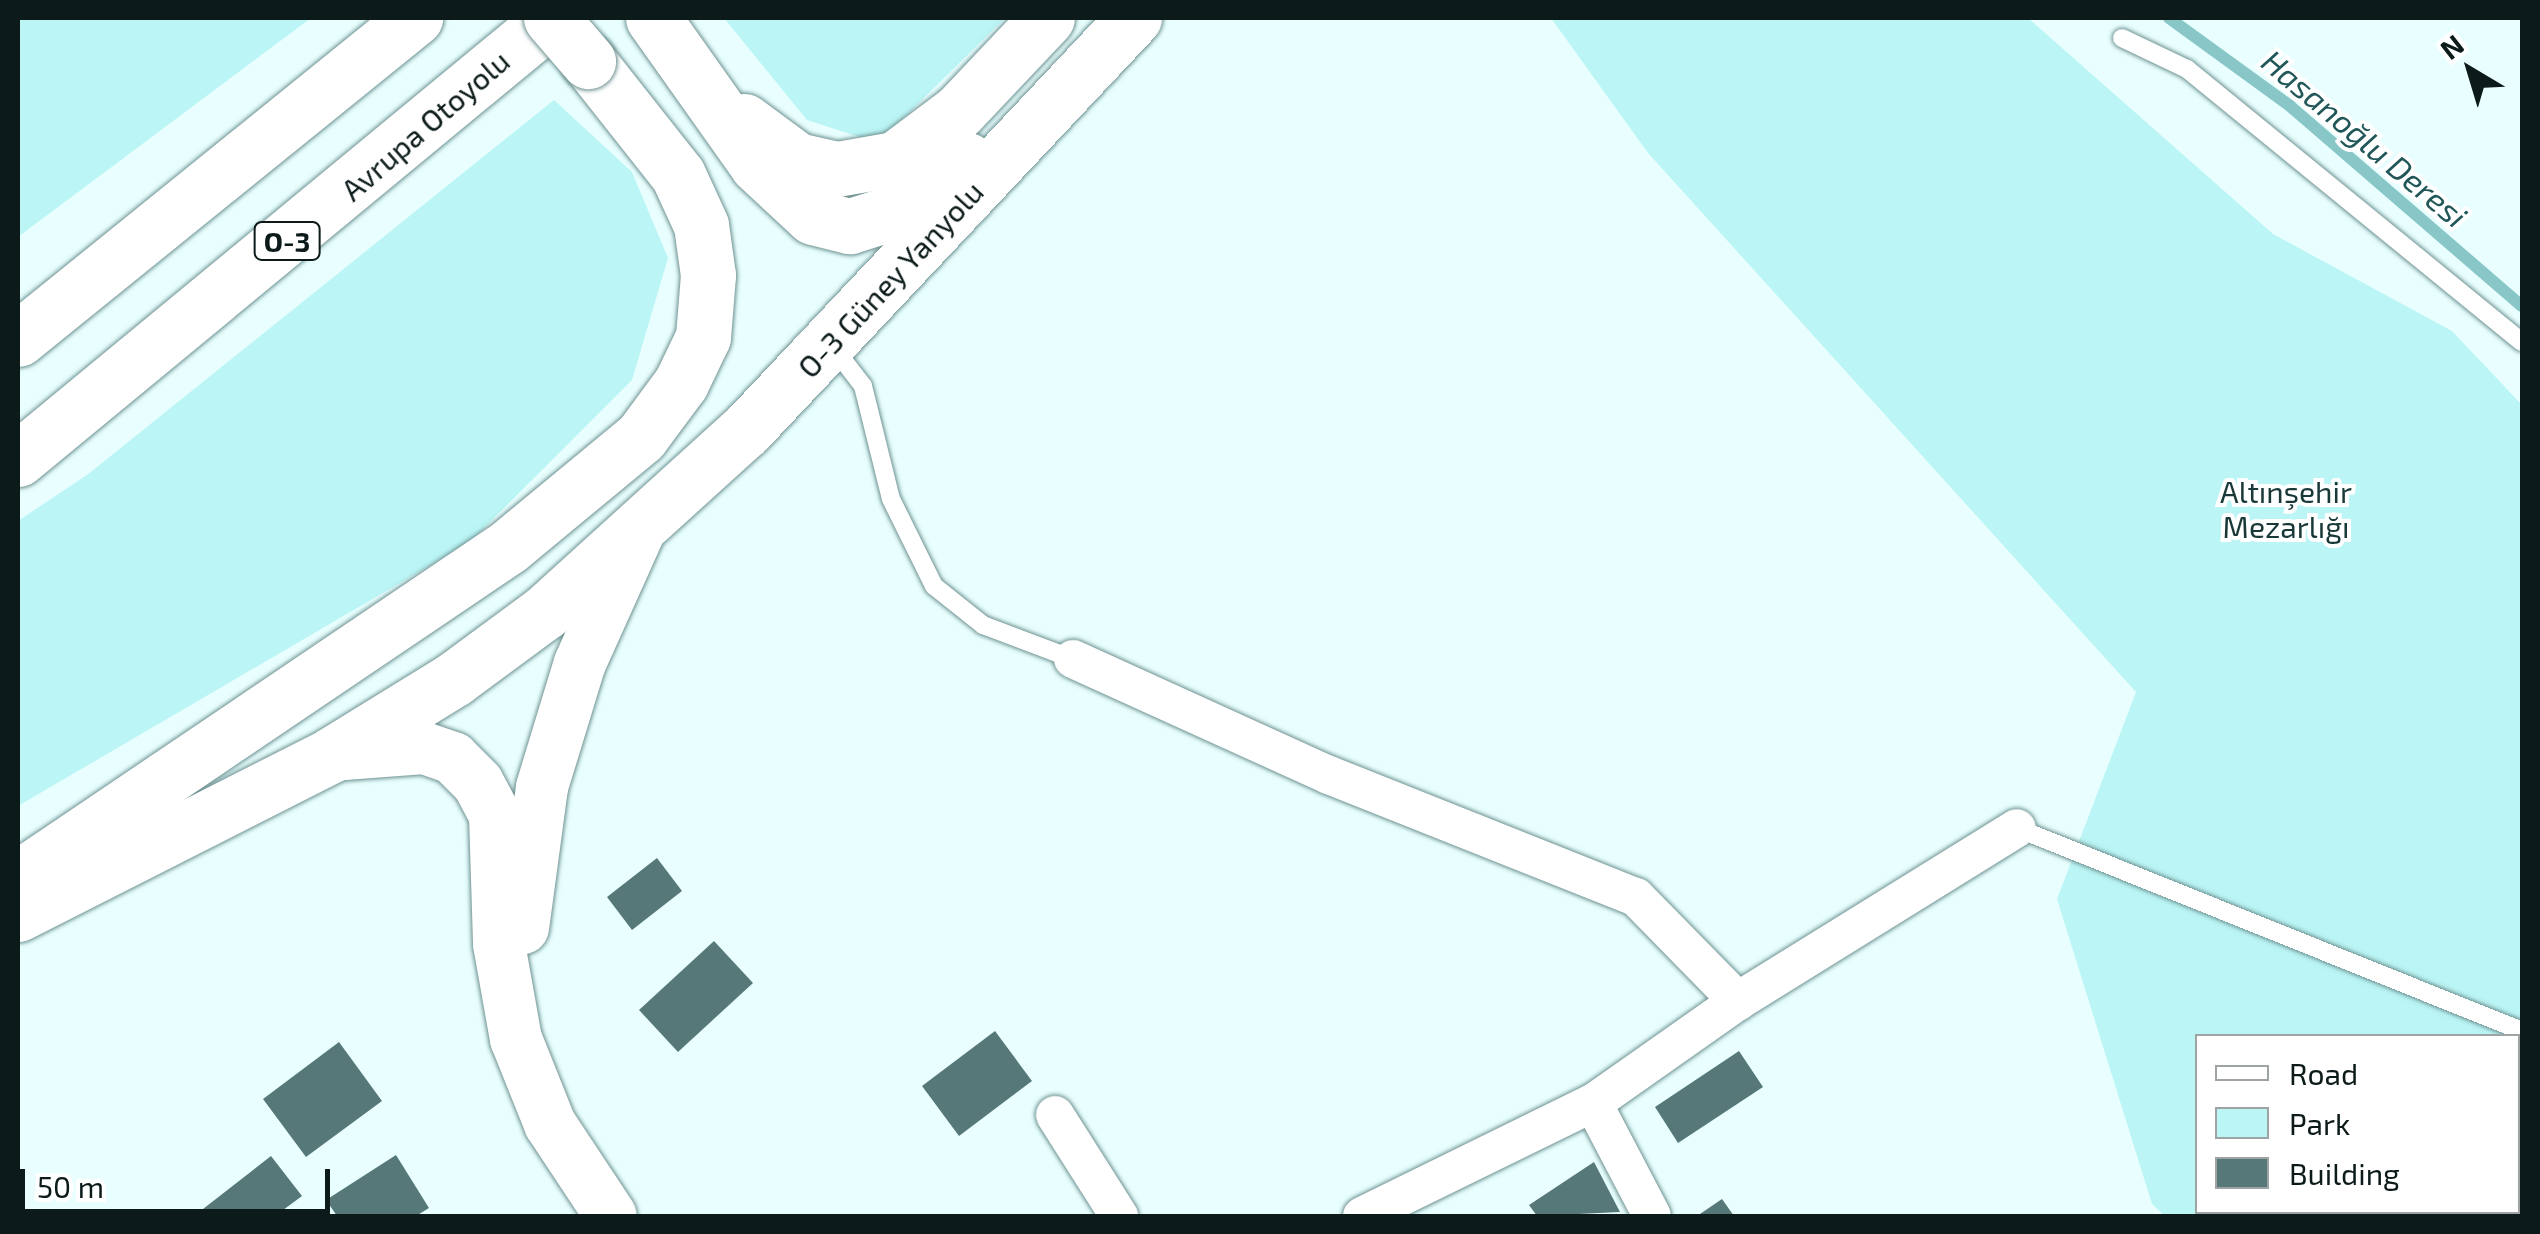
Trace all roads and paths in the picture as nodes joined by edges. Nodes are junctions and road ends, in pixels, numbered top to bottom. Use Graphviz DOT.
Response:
graph roads {
  1 [pos="414,18"];
  2 [pos="551,18"];
  3 [pos="652,18"];
  4 [pos="1047,18"];
  5 [pos="1107,18"];
  6 [pos="1134,18"];
  7 [pos="2122,38"];
  8 [pos="712,92"];
  9 [pos="18,339"];
  10 [pos="2522,342"];
  11 [pos="830,343"];
  12 [pos="18,459"];
  13 [pos="638,534"];
  14 [pos="1073,660"];
  15 [pos="331,755"];
  16 [pos="2016,828"];
  17 [pos="18,878"];
  18 [pos="18,914"];
  19 [pos="1738,1001"];
  20 [pos="2522,1031"];
  21 [pos="516,1039"];
  22 [pos="1593,1103"];
  23 [pos="1055,1115"];
  24 [pos="610,1216"];
  25 [pos="1120,1216"];
  26 [pos="1362,1216"];
  27 [pos="1652,1216"];
  1 -- 9 [label="main road"];
  2 -- 12 [label="main road, Avrupa Otoyolu / O-3"];
  2 -- 17 [label="main road, bridge"];
  3 -- 8 [label="main road"];
  4 -- 8 [label="main road"];
  5 -- 8 [label="main road"];
  6 -- 11 [label="main road, O-3 Güney Yanyolu"];
  7 -- 10 [label="lane"];
  11 -- 13 [label="main road, O-3 Güney Yanyolu"];
  11 -- 14 [label="lane"];
  13 -- 15 [label="main road, O-3 Güney Yanyolu"];
  13 -- 21 [label="main road"];
  14 -- 19 [label="street"];
  15 -- 18 [label="main road, O-3 Güney Yanyolu"];
  15 -- 21 [label="main road"];
  16 -- 19 [label="street"];
  16 -- 20 [label="lane"];
  19 -- 22 [label="street"];
  21 -- 24 [label="main road"];
  22 -- 26 [label="street"];
  22 -- 27 [label="street"];
  23 -- 25 [label="street"];
}
